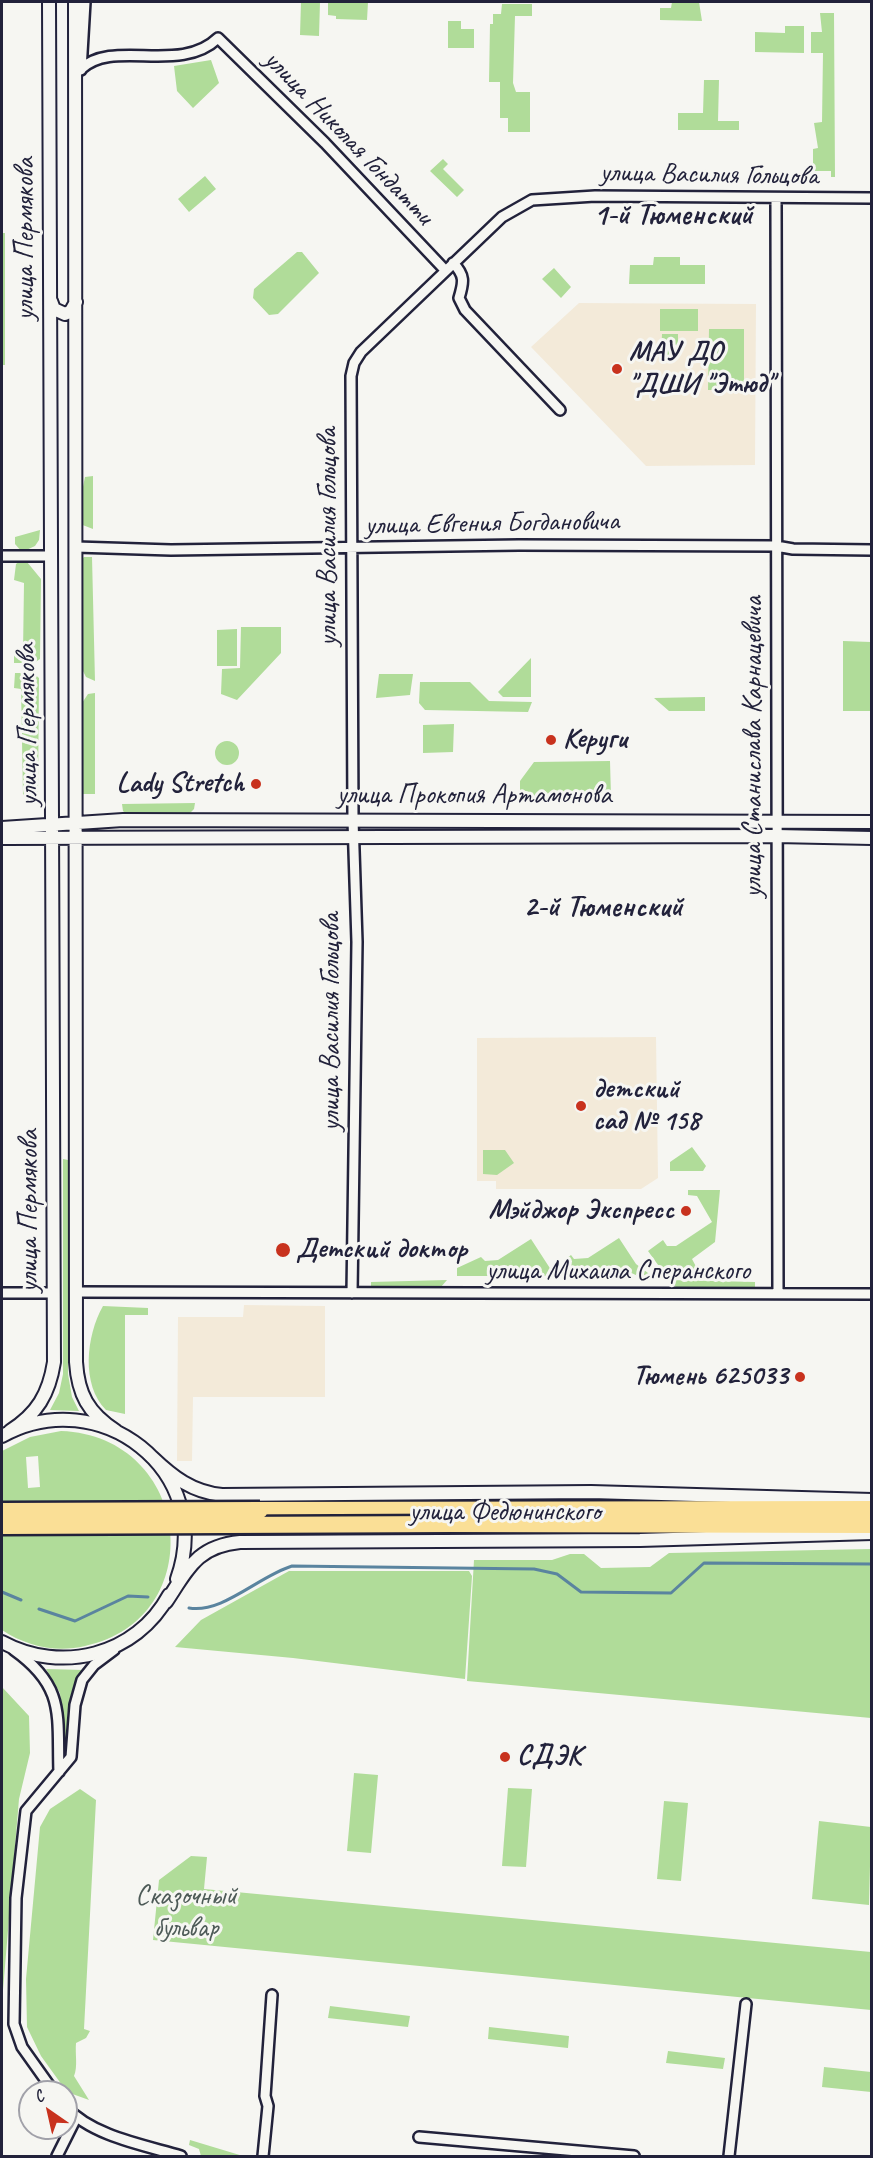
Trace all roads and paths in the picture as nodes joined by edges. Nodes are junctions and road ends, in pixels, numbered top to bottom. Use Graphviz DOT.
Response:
graph roads {
  1 [pos="49,2"];
  2 [pos="75,2"];
  3 [pos="85,2"];
  4 [pos="84,41"];
  5 [pos="98,57"];
  6 [pos="81,69"];
  7 [pos="74,90"];
  8 [pos="872,198"];
  9 [pos="776,199"];
  10 [pos="453,262"];
  11 [pos="445,270"];
  12 [pos="51,300"];
  13 [pos="76,302"];
  14 [pos="76,330"];
  15 [pos="50,331"];
  16 [pos="560,410"];
  17 [pos="776,546"];
  18 [pos="76,548"];
  19 [pos="351,548"];
  20 [pos="872,550"];
  21 [pos="2,556"];
  22 [pos="51,556"];
  23 [pos="776,819"];
  24 [pos="353,820"];
  25 [pos="76,822"];
  26 [pos="872,822"];
  27 [pos="54,823"];
  28 [pos="2,828"];
  29 [pos="776,836"];
  30 [pos="54,837"];
  31 [pos="76,837"];
  32 [pos="2,838"];
  33 [pos="872,838"];
  34 [pos="353,839"];
  35 [pos="76,1292"];
  36 [pos="2,1293"];
  37 [pos="54,1293"];
  38 [pos="352,1293"];
  39 [pos="778,1294"];
  40 [pos="872,1294"];
  41 [pos="116,1431"];
  42 [pos="6,1434"];
  43 [pos="152,1457"];
  44 [pos="872,1500"];
  45 [pos="872,1509"];
  46 [pos="2,1511"];
  47 [pos="450,1517"];
  48 [pos="872,1525"];
  49 [pos="2,1526"];
  50 [pos="872,1533"];
  51 [pos="166,1602"];
  52 [pos="2,1642"];
  53 [pos="125,1642"];
  54 [pos="58,1772"];
  55 [pos="272,1995"];
  56 [pos="746,2004"];
  57 [pos="45,2080"];
  58 [pos="78,2119"];
  59 [pos="419,2137"];
  60 [pos="65,2140"];
  61 [pos="57,2157"];
  62 [pos="181,2157"];
  63 [pos="264,2157"];
  64 [pos="634,2157"];
  65 [pos="729,2157"];
  1 -- 12 [label="main road, улица Пермякова"];
  2 -- 7 [label="main road, улица Пермякова"];
  3 -- 4 [label="street, улица Пермякова"];
  4 -- 5 [label="street"];
  4 -- 6 [label="street, улица Пермякова"];
  5 -- 6 [label="street"];
  5 -- 11 [label="street, улица Николая Гондатти"];
  6 -- 7 [label="street, улица Пермякова"];
  7 -- 13 [label="main road, улица Пермякова"];
  8 -- 9 [label="street, улица Василия Гольцова"];
  9 -- 10 [label="street, улица Василия Гольцова"];
  9 -- 17 [label="street, улица Станислава Карнацевича"];
  10 -- 11 [label="street, улица Василия Гольцова"];
  10 -- 16 [label="street"];
  11 -- 19 [label="street, улица Василия Гольцова"];
  12 -- 13 [label="main road"];
  12 -- 15 [label="main road, улица Пермякова"];
  13 -- 14 [label="main road, улица Пермякова"];
  14 -- 15 [label="main road"];
  14 -- 18 [label="main road, улица Пермякова"];
  15 -- 22 [label="main road, улица Пермякова"];
  17 -- 19 [label="street, улица Евгения Богдановича"];
  17 -- 20 [label="street, улица Евгения Богдановича"];
  17 -- 23 [label="street, улица Станислава Карнацевича"];
  18 -- 19 [label="street, улица Евгения Богдановича"];
  18 -- 25 [label="main road, улица Пермякова"];
  19 -- 24 [label="street, улица Василия Гольцова"];
  21 -- 22 [label="street"];
  22 -- 27 [label="main road, улица Пермякова"];
  23 -- 24 [label="main road, улица Прокопия Артамонова"];
  23 -- 26 [label="main road, улица Прокопия Артамонова"];
  23 -- 29 [label="street, улица Станислава Карнацевича"];
  24 -- 25 [label="main road, улица Прокопия Артамонова"];
  24 -- 34 [label="street, улица Василия Гольцова"];
  25 -- 27 [label="main road, улица Прокопия Артамонова"];
  25 -- 31 [label="main road, улица Пермякова"];
  27 -- 28 [label="main road, улица Прокопия Артамонова"];
  27 -- 30 [label="main road, улица Пермякова"];
  29 -- 33 [label="main road, улица Прокопия Артамонова"];
  29 -- 34 [label="main road, улица Прокопия Артамонова"];
  29 -- 39 [label="street, улица Станислава Карнацевича"];
  30 -- 31 [label="main road, улица Прокопия Артамонова"];
  30 -- 32 [label="main road, улица Прокопия Артамонова"];
  30 -- 37 [label="main road, улица Пермякова"];
  31 -- 34 [label="main road, улица Прокопия Артамонова"];
  31 -- 35 [label="main road, улица Пермякова"];
  34 -- 38 [label="street, улица Василия Гольцова"];
  35 -- 38 [label="street, улица Михаила Сперанского"];
  35 -- 41 [label="main road, улица Пермякова"];
  36 -- 37 [label="street"];
  37 -- 42 [label="main road, улица Пермякова"];
  38 -- 39 [label="street, улица Михаила Сперанского"];
  39 -- 40 [label="street, улица Михаила Сперанского"];
  41 -- 42 [label="main road"];
  41 -- 43 [label="main road, улица Пермякова"];
  43 -- 44 [label="main road, улица Федюнинского"];
  43 -- 51 [label="main road"];
  45 -- 47 [label="highway, улица Федюнинского"];
  46 -- 47 [label="highway, bridge"];
  47 -- 48 [label="highway, улица Федюнинского"];
  47 -- 49 [label="highway, bridge"];
  50 -- 51 [label="main road, улица Федюнинского"];
  51 -- 53 [label="main road"];
  52 -- 53 [label="main road"];
  52 -- 54 [label="street"];
  53 -- 54 [label="street"];
  54 -- 57 [label="street"];
  55 -- 63 [label="street"];
  56 -- 65 [label="street"];
  58 -- 62 [label="street"];
  59 -- 64 [label="street"];
  60 -- 61 [label="street"];
}
